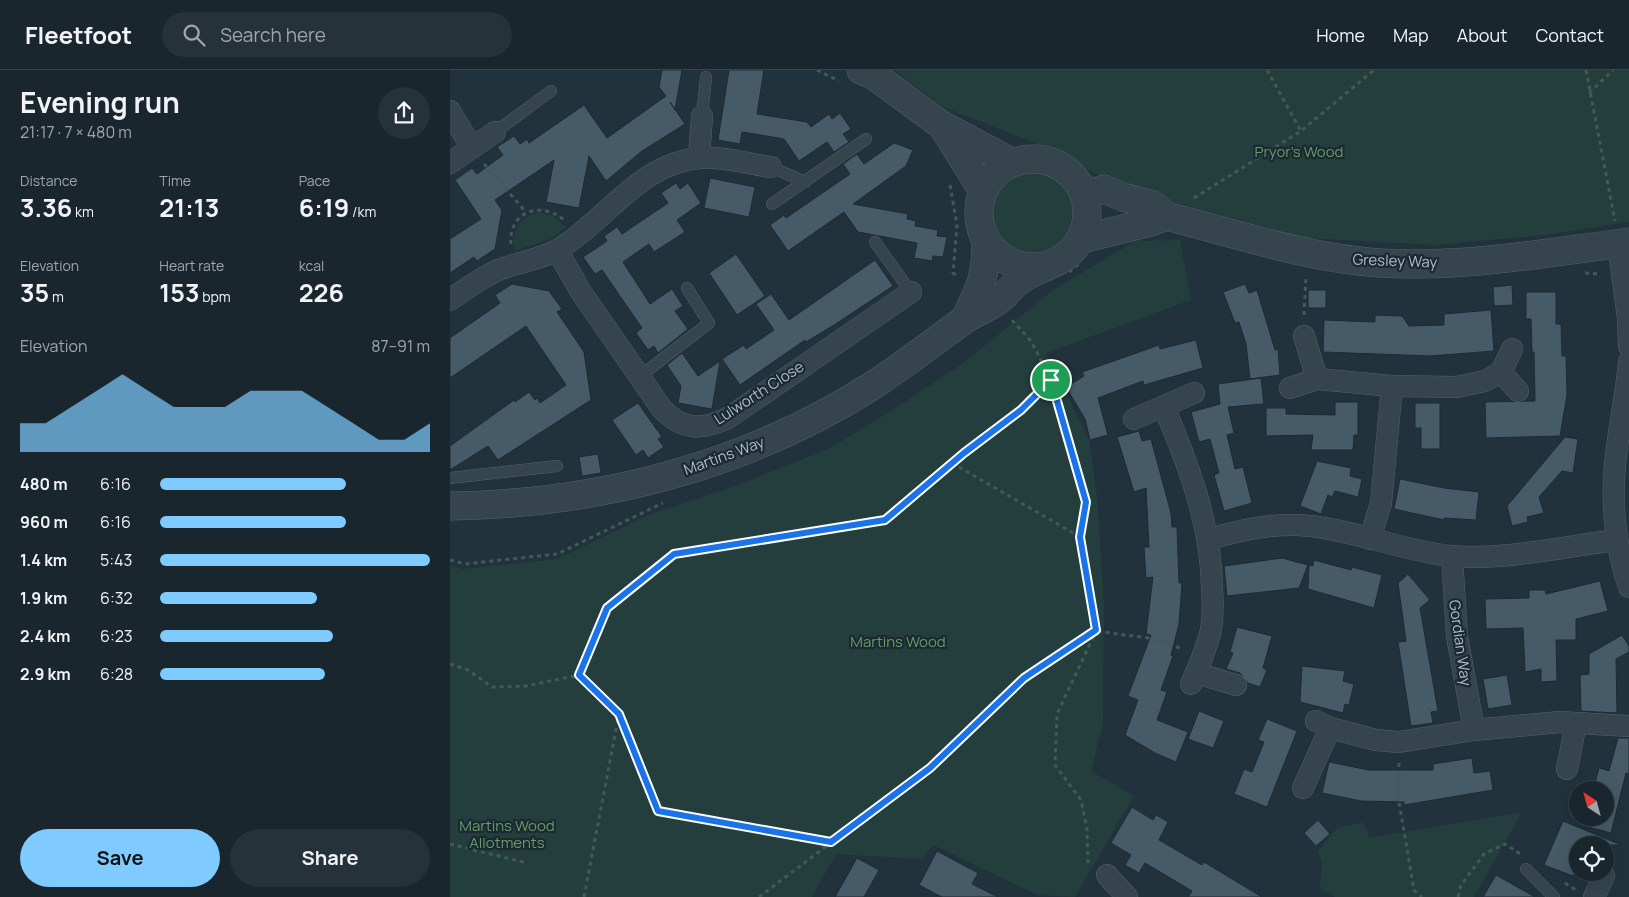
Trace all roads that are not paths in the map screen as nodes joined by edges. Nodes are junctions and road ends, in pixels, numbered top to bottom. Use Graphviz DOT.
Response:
graph roads {
  1 [pos="861,70"];
  2 [pos="706,77"];
  3 [pos="551,91"];
  4 [pos="450,111"];
  5 [pos="702,116"];
  6 [pos="940,124"];
  7 [pos="495,132"];
  8 [pos="866,140"];
  9 [pos="472,148"];
  10 [pos="699,158"];
  11 [pos="1012,163"];
  12 [pos="450,164"];
  13 [pos="771,167"];
  14 [pos="805,182"];
  15 [pos="983,192"];
  16 [pos="1085,194"];
  17 [pos="772,204"];
  18 [pos="1166,216"];
  19 [pos="1082,239"];
  20 [pos="986,240"];
  21 [pos="875,242"];
  22 [pos="1624,243"];
  23 [pos="557,250"];
  24 [pos="1046,267"];
  25 [pos="687,288"];
  26 [pos="912,292"];
  27 [pos="450,300"];
  28 [pos="966,319"];
  29 [pos="1304,336"];
  30 [pos="1629,346"];
  31 [pos="1512,349"];
  32 [pos="1629,362"];
  33 [pos="1501,372"];
  34 [pos="639,377"];
  35 [pos="1317,379"];
  36 [pos="1392,386"];
  37 [pos="1290,388"];
  38 [pos="1518,392"];
  39 [pos="1194,393"];
  40 [pos="1627,401"];
  41 [pos="1164,407"];
  42 [pos="1134,419"];
  43 [pos="557,466"];
  44 [pos="450,478"];
  45 [pos="450,506"];
  46 [pos="1209,539"];
  47 [pos="1370,539"];
  48 [pos="1617,540"];
  49 [pos="1452,556"];
  50 [pos="1629,587"];
  51 [pos="1236,685"];
  52 [pos="1576,723"];
  53 [pos="1629,726"];
  54 [pos="1474,730"];
  55 [pos="1567,769"];
  56 [pos="1302,788"];
  57 [pos="1526,869"];
  58 [pos="1107,875"];
  59 [pos="1602,881"];
  60 [pos="1127,897"];
  61 [pos="1554,897"];
  62 [pos="1594,897"];
  1 -- 6 [label="street"];
  2 -- 5 [label="lane"];
  3 -- 7 [label="lane"];
  4 -- 9 [label="street"];
  5 -- 10 [label="street"];
  6 -- 11 [label="street"];
  6 -- 15 [label="street"];
  7 -- 9 [label="street"];
  8 -- 14 [label="lane"];
  9 -- 12 [label="street"];
  10 -- 13 [label="street"];
  10 -- 23 [label="street"];
  11 -- 15 [label="street"];
  11 -- 16 [label="street"];
  13 -- 14 [label="lane"];
  14 -- 17 [label="lane"];
  15 -- 20 [label="street"];
  16 -- 18 [label="street, Gresley Way"];
  16 -- 19 [label="street"];
  18 -- 19 [label="street"];
  18 -- 22 [label="street, Gresley Way"];
  19 -- 24 [label="street"];
  20 -- 24 [label="street"];
  20 -- 28 [label="street, Martins Way"];
  21 -- 26 [label="lane"];
  22 -- 30 [label="street"];
  23 -- 27 [label="street"];
  23 -- 34 [label="street, Lulworth Close"];
  24 -- 28 [label="street, Martins Way"];
  25 -- 34 [label="lane"];
  26 -- 34 [label="street, Lulworth Close"];
  28 -- 45 [label="street, Martins Way"];
  29 -- 35 [label="street"];
  31 -- 33 [label="street"];
  32 -- 40 [label="street"];
  33 -- 36 [label="street"];
  33 -- 38 [label="street"];
  35 -- 36 [label="street"];
  35 -- 37 [label="street"];
  36 -- 47 [label="street"];
  39 -- 41 [label="street"];
  40 -- 48 [label="street"];
  41 -- 42 [label="street"];
  41 -- 46 [label="street"];
  43 -- 44 [label="lane"];
  46 -- 47 [label="street"];
  46 -- 51 [label="street"];
  47 -- 49 [label="street"];
  48 -- 49 [label="street"];
  48 -- 50 [label="street"];
  49 -- 54 [label="street, Gordian Way"];
  52 -- 53 [label="street"];
  52 -- 54 [label="street"];
  52 -- 55 [label="street"];
  54 -- 56 [label="street"];
  57 -- 61 [label="lane"];
  58 -- 60 [label="street"];
  59 -- 62 [label="street"];
}
